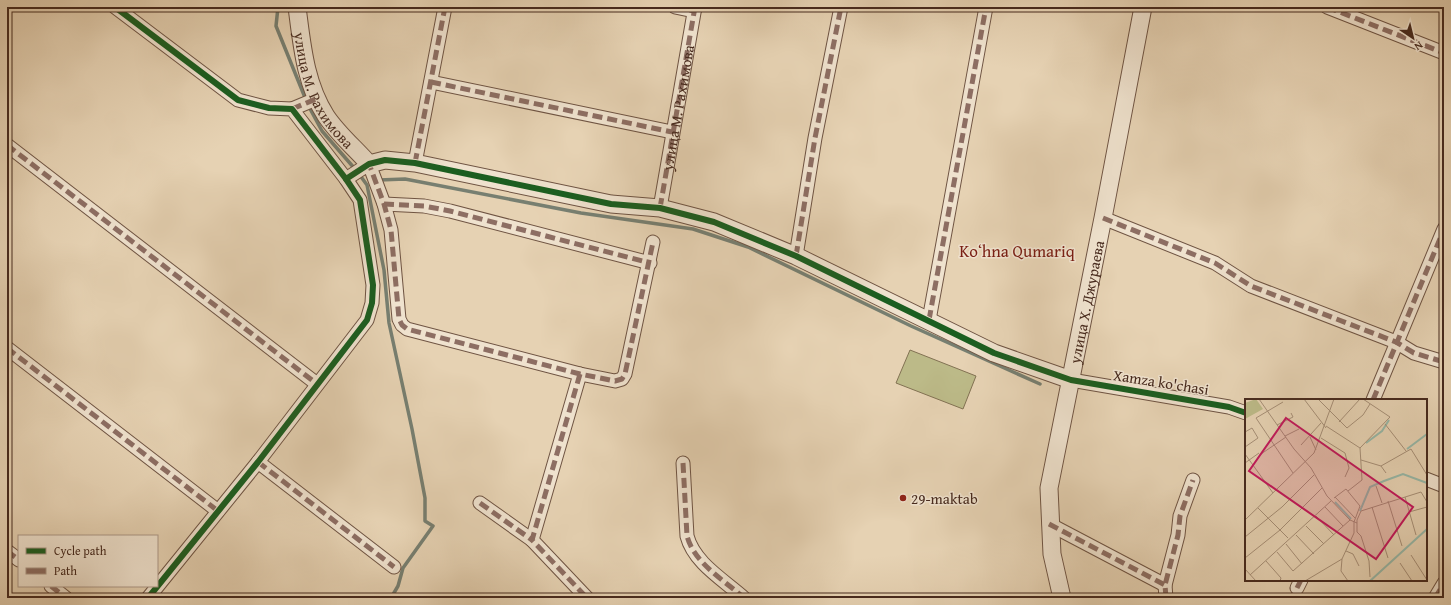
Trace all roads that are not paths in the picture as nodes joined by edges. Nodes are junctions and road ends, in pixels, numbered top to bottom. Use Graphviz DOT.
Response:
graph roads {
  1 [pos="115,7"];
  2 [pos="296,7"];
  3 [pos="445,7"];
  4 [pos="675,7"];
  5 [pos="842,7"];
  6 [pos="986,7"];
  7 [pos="1143,7"];
  8 [pos="1327,7"];
  9 [pos="695,9"];
  10 [pos="1444,52"];
  11 [pos="431,82"];
  12 [pos="316,99"];
  13 [pos="292,109"];
  14 [pos="672,132"];
  15 [pos="7,145"];
  16 [pos="415,163"];
  17 [pos="368,169"];
  18 [pos="346,179"];
  19 [pos="384,204"];
  20 [pos="660,208"];
  21 [pos="1103,218"];
  22 [pos="1444,228"];
  23 [pos="653,242"];
  24 [pos="796,256"];
  25 [pos="650,263"];
  26 [pos="929,320"];
  27 [pos="1396,342"];
  28 [pos="7,348"];
  29 [pos="1444,362"];
  30 [pos="580,374"];
  31 [pos="1071,380"];
  32 [pos="317,384"];
  33 [pos="1373,399"];
  34 [pos="1245,413"];
  35 [pos="258,462"];
  36 [pos="683,463"];
  37 [pos="1427,479"];
  38 [pos="1194,480"];
  39 [pos="1444,486"];
  40 [pos="480,503"];
  41 [pos="218,511"];
  42 [pos="1049,524"];
  43 [pos="532,540"];
  44 [pos="7,551"];
  45 [pos="18,559"];
  46 [pos="394,567"];
  47 [pos="1444,583"];
  48 [pos="158,586"];
  49 [pos="52,587"];
  50 [pos="157,587"];
  51 [pos="1166,592"];
  52 [pos="66,598"];
  53 [pos="148,598"];
  54 [pos="587,598"];
  55 [pos="744,598"];
  56 [pos="1062,598"];
  57 [pos="1435,598"];
  1 -- 13 [label="street"];
  2 -- 12 [label="street, улица М. Рахимова"];
  3 -- 11 [label="street"];
  4 -- 9 [label="street"];
  5 -- 24 [label="street"];
  6 -- 26 [label="street"];
  7 -- 21 [label="street, улица Х. Джураева"];
  8 -- 10 [label="street"];
  9 -- 14 [label="street, улица М. Рахимова"];
  11 -- 14 [label="street"];
  11 -- 16 [label="street"];
  12 -- 13 [label="street"];
  12 -- 17 [label="street, улица М. Рахимова"];
  13 -- 18 [label="street"];
  14 -- 20 [label="street, улица М. Рахимова"];
  15 -- 32 [label="street"];
  16 -- 17 [label="street"];
  16 -- 20 [label="street"];
  17 -- 18 [label="street"];
  17 -- 19 [label="street"];
  18 -- 32 [label="street"];
  19 -- 25 [label="street"];
  19 -- 30 [label="street"];
  20 -- 24 [label="street"];
  21 -- 27 [label="street"];
  21 -- 31 [label="street, улица Х. Джураева"];
  22 -- 27 [label="street"];
  23 -- 25 [label="street"];
  24 -- 26 [label="street"];
  25 -- 30 [label="street"];
  26 -- 31 [label="street"];
  27 -- 29 [label="street"];
  27 -- 33 [label="street"];
  28 -- 41 [label="street"];
  30 -- 43 [label="street"];
  31 -- 34 [label="street, Xamza ko'chasi"];
  31 -- 42 [label="street, улица Х. Джураева"];
  32 -- 35 [label="street"];
  35 -- 41 [label="street"];
  35 -- 46 [label="street"];
  36 -- 55 [label="street"];
  37 -- 39 [label="street"];
  38 -- 51 [label="street"];
  40 -- 43 [label="street"];
  41 -- 48 [label="street"];
  42 -- 51 [label="street"];
  42 -- 56 [label="street, улица Х. Джураева"];
  43 -- 54 [label="street"];
  44 -- 45 [label="street"];
  47 -- 57 [label="street"];
  49 -- 52 [label="street"];
  50 -- 53 [label="street"];
}
